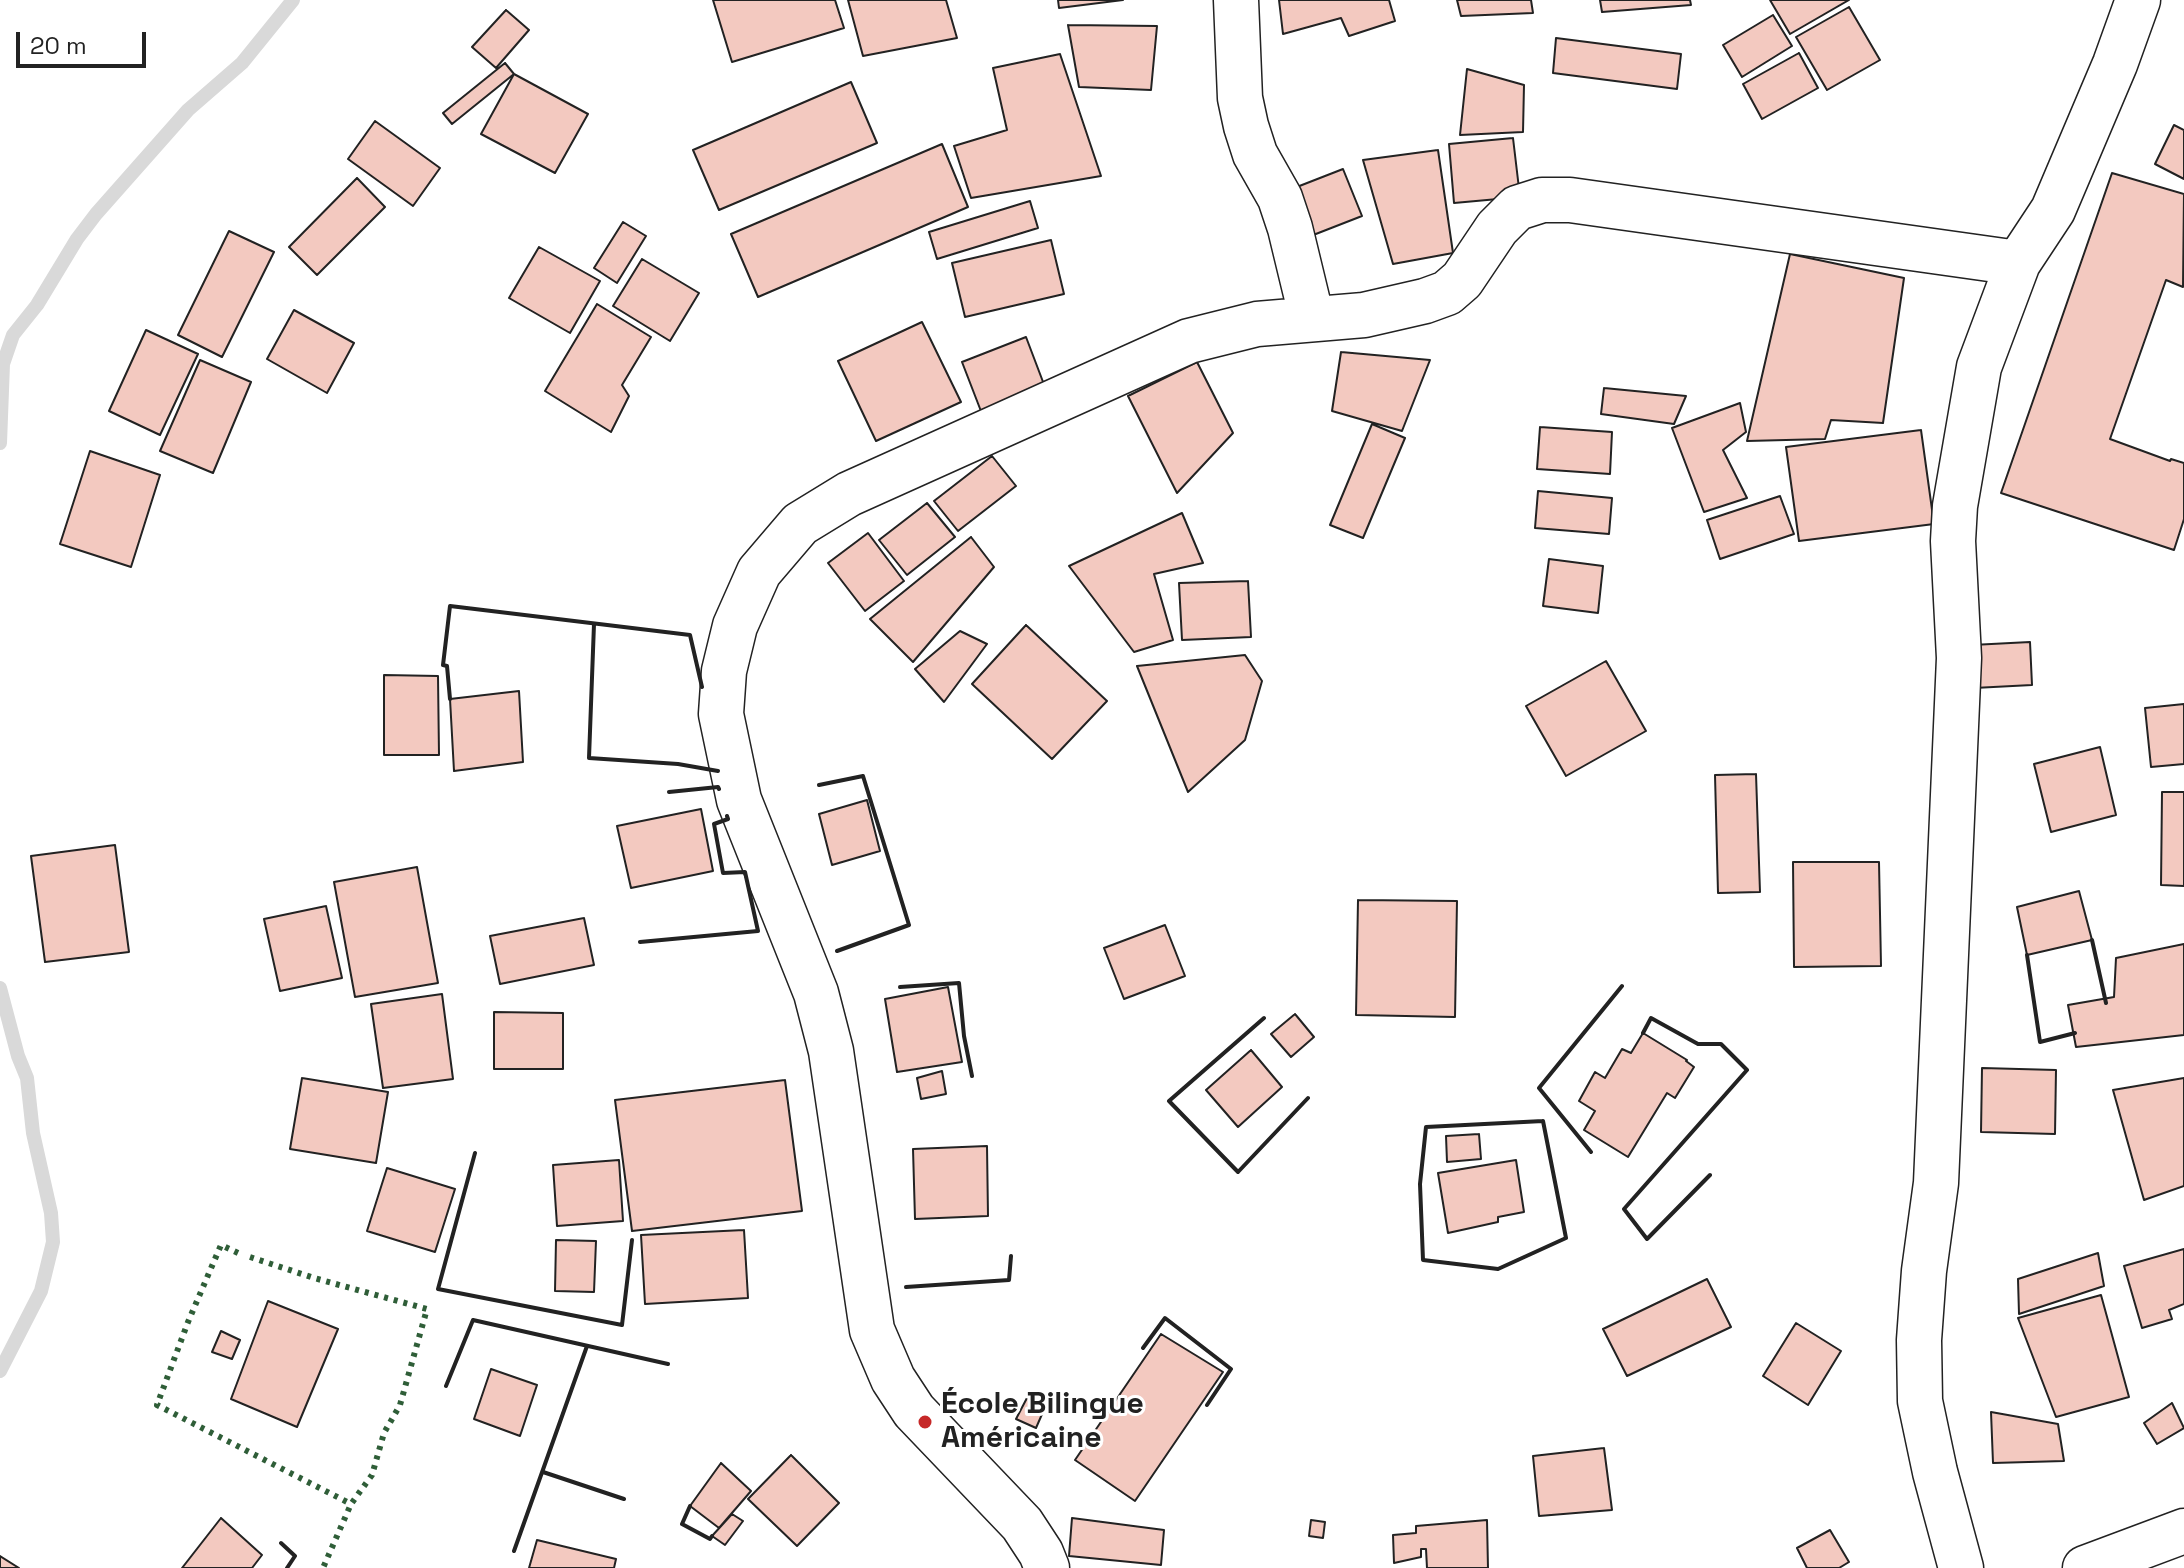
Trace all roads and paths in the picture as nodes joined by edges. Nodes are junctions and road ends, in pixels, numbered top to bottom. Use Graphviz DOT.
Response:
graph roads {
  1 [pos="1236,0"];
  2 [pos="2138,0"];
  3 [pos="2018,263"];
  4 [pos="1312,319"];
  5 [pos="2184,1531"];
  6 [pos="1047,1568"];
  7 [pos="1961,1568"];
  8 [pos="2085,1568"];
  1 -- 4 [label="street"];
  2 -- 3 [label="street"];
  3 -- 4 [label="street"];
  3 -- 7 [label="street"];
  4 -- 6 [label="street"];
  5 -- 8 [label="street"];
}
